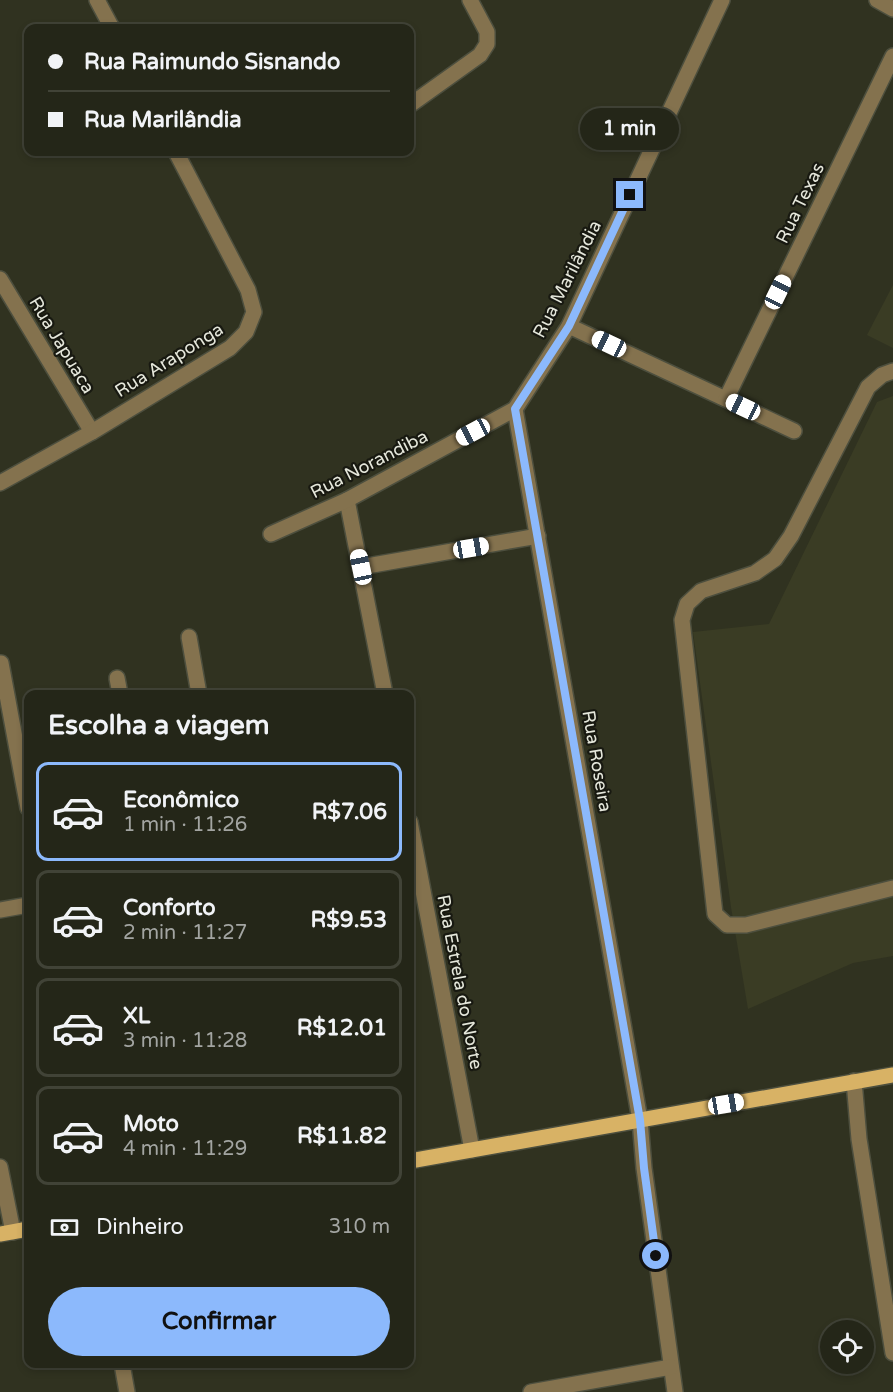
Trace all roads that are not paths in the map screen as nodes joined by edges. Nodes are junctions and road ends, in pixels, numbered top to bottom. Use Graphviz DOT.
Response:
graph roads {
  1 [pos="97,0"];
  2 [pos="470,0"];
  3 [pos="722,0"];
  4 [pos="876,0"];
  5 [pos="893,9"];
  6 [pos="110,24"];
  7 [pos="893,56"];
  8 [pos="414,102"];
  9 [pos="178,156"];
  10 [pos="0,279"];
  11 [pos="569,326"];
  12 [pos="893,372"];
  13 [pos="726,399"];
  14 [pos="515,409"];
  15 [pos="794,430"];
  16 [pos="92,432"];
  17 [pos="0,483"];
  18 [pos="347,500"];
  19 [pos="271,534"];
  20 [pos="538,536"];
  21 [pos="361,567"];
  22 [pos="189,637"];
  23 [pos="2,663"];
  24 [pos="117,678"];
  25 [pos="119,690"];
  26 [pos="198,690"];
  27 [pos="384,690"];
  28 [pos="24,786"];
  29 [pos="414,843"];
  30 [pos="893,888"];
  31 [pos="24,906"];
  32 [pos="0,910"];
  33 [pos="893,1075"];
  34 [pos="855,1081"];
  35 [pos="640,1120"];
  36 [pos="472,1150"];
  37 [pos="414,1160"];
  38 [pos="0,1167"];
  39 [pos="24,1230"];
  40 [pos="6,1233"];
  41 [pos="893,1353"];
  42 [pos="671,1367"];
  43 [pos="123,1368"];
  44 [pos="127,1392"];
  45 [pos="531,1392"];
  46 [pos="675,1392"];
  1 -- 6 [label="street"];
  2 -- 8 [label="street"];
  3 -- 11 [label="street, Rua Marilândia"];
  4 -- 5 [label="street"];
  7 -- 13 [label="street, Rua Texas"];
  9 -- 16 [label="street, Rua Araponga"];
  10 -- 16 [label="street, Rua Japuaca"];
  11 -- 13 [label="street"];
  11 -- 14 [label="street, Rua Marilândia"];
  12 -- 30 [label="street"];
  13 -- 15 [label="street"];
  14 -- 18 [label="street, Rua Norandiba"];
  14 -- 20 [label="street, Rua Roseira"];
  16 -- 17 [label="street, Rua Araponga"];
  18 -- 19 [label="street, Rua Norandiba"];
  18 -- 21 [label="street"];
  20 -- 21 [label="street"];
  20 -- 35 [label="street, Rua Roseira"];
  21 -- 27 [label="street"];
  22 -- 26 [label="street"];
  23 -- 28 [label="street"];
  24 -- 25 [label="street"];
  29 -- 36 [label="street, Rua Estrela do Norte"];
  31 -- 32 [label="street"];
  33 -- 34 [label="main road"];
  34 -- 35 [label="main road"];
  34 -- 41 [label="street"];
  35 -- 36 [label="main road"];
  35 -- 42 [label="street, Rua Roseira"];
  36 -- 37 [label="main road"];
  38 -- 40 [label="street"];
  39 -- 40 [label="main road"];
  42 -- 45 [label="street"];
  42 -- 46 [label="street, Rua Roseira"];
  43 -- 44 [label="street"];
}
